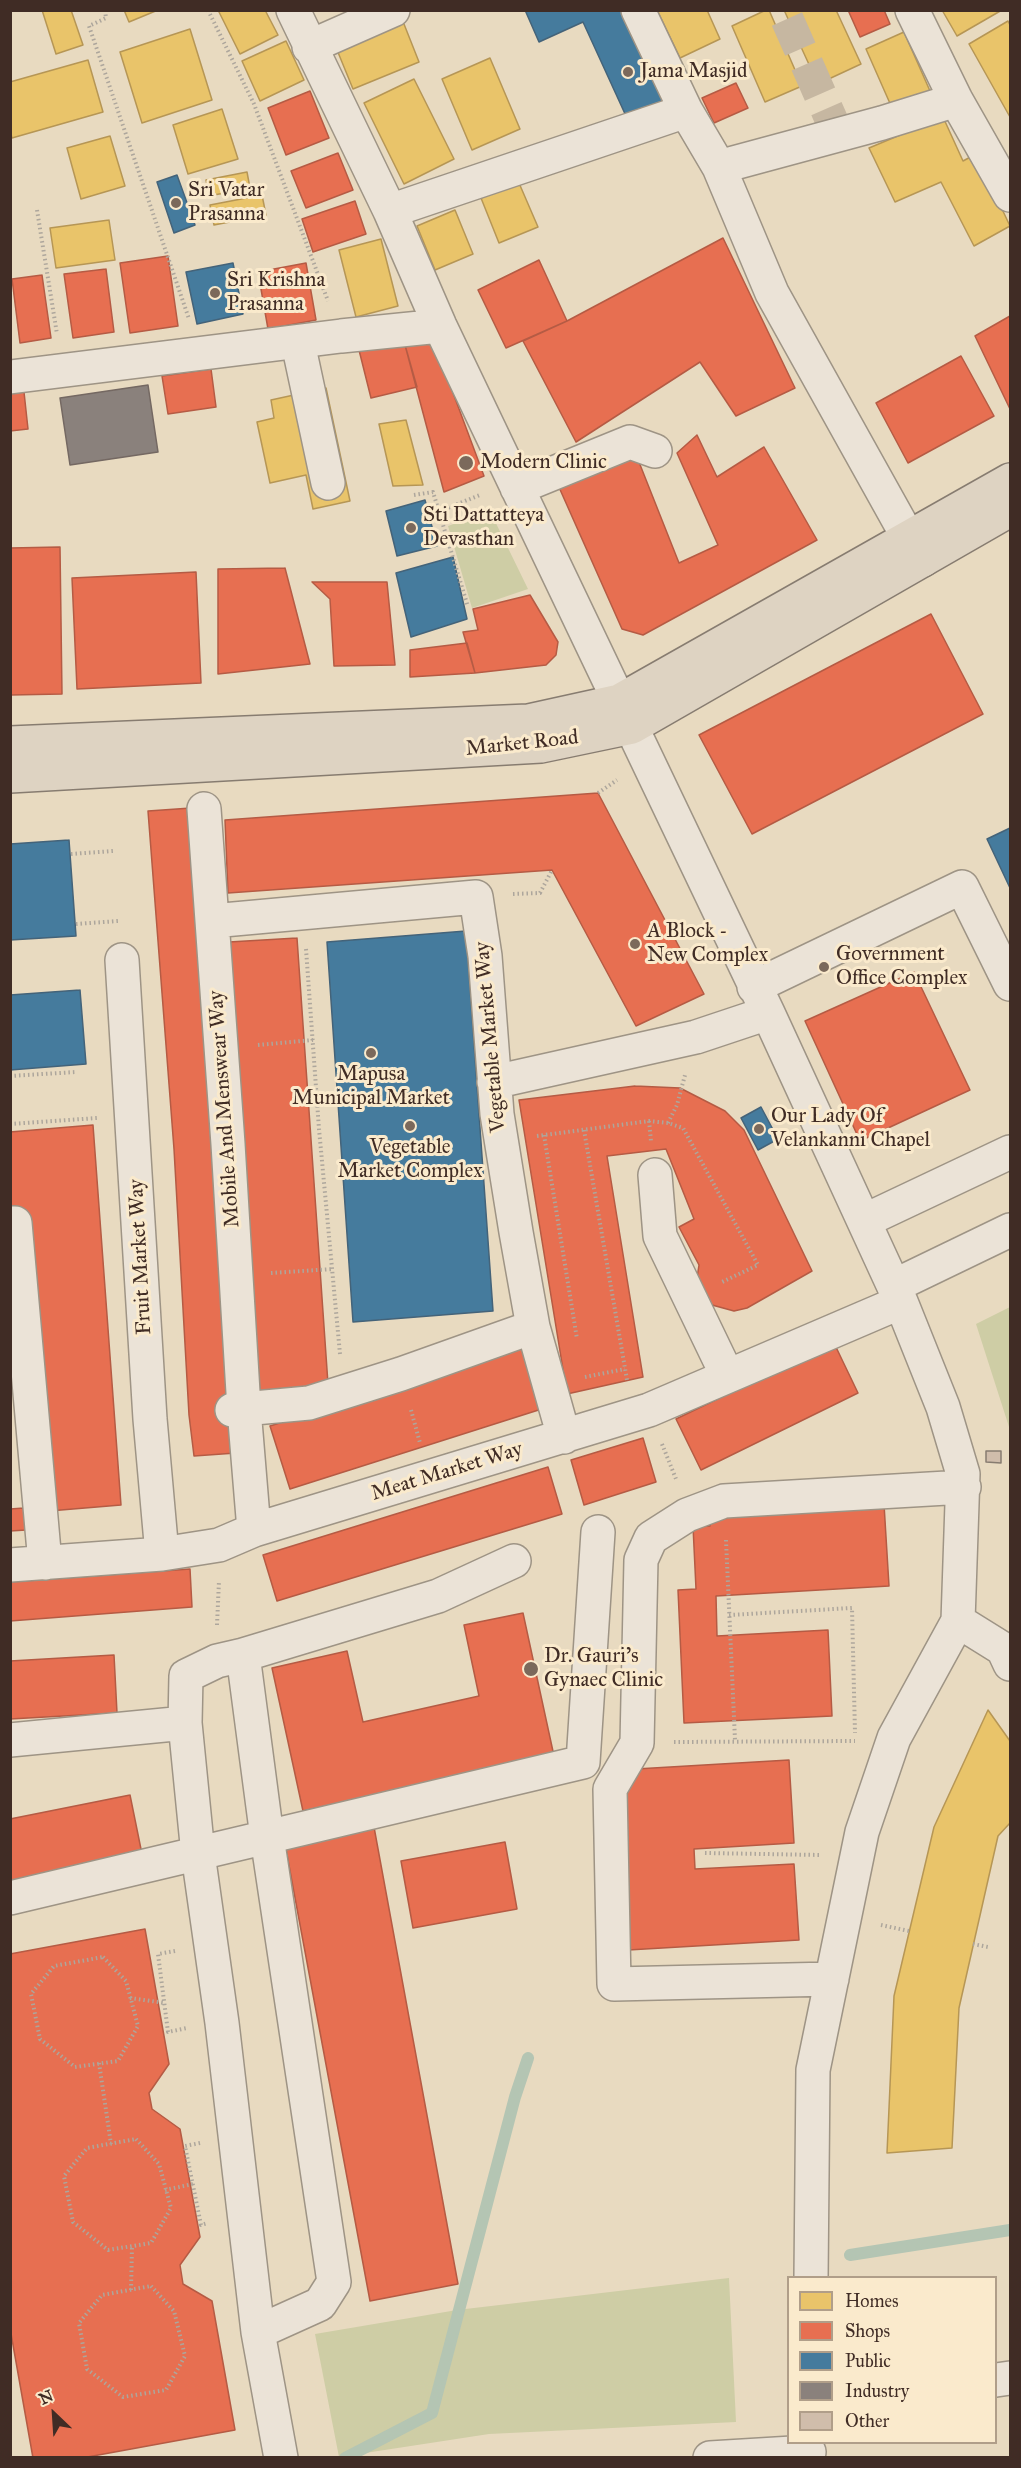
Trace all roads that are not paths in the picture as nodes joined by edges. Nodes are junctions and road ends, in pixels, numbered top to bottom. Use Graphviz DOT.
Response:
graph roads {
  1 [pos="293,10"];
  2 [pos="393,10"];
  3 [pos="638,10"];
  4 [pos="912,10"];
  5 [pos="309,47"];
  6 [pos="956,100"];
  7 [pos="686,111"];
  8 [pos="719,166"];
  9 [pos="1011,195"];
  10 [pos="390,211"];
  11 [pos="440,326"];
  12 [pos="298,343"];
  13 [pos="10,377"];
  14 [pos="655,451"];
  15 [pos="1011,480"];
  16 [pos="328,483"];
  17 [pos="516,485"];
  18 [pos="1011,510"];
  19 [pos="915,549"];
  20 [pos="625,714"];
  21 [pos="10,743"];
  22 [pos="10,776"];
  23 [pos="204,809"];
  24 [pos="212,921"];
  25 [pos="122,960"];
  26 [pos="1011,984"];
  27 [pos="761,1000"];
  28 [pos="494,1082"];
  29 [pos="1011,1152"];
  30 [pos="656,1175"];
  31 [pos="864,1221"];
  32 [pos="10,1223"];
  33 [pos="1011,1230"];
  34 [pos="898,1294"];
  35 [pos="16,1309"];
  36 [pos="533,1327"];
  37 [pos="727,1375"];
  38 [pos="238,1409"];
  39 [pos="564,1437"];
  40 [pos="964,1487"];
  41 [pos="254,1530"];
  42 [pos="598,1532"];
  43 [pos="162,1554"];
  44 [pos="514,1561"];
  45 [pos="45,1563"];
  46 [pos="10,1565"];
  47 [pos="958,1622"];
  48 [pos="243,1655"];
  49 [pos="1011,1665"];
  50 [pos="185,1723"];
  51 [pos="10,1740"];
  52 [pos="267,1837"];
  53 [pos="198,1854"];
  54 [pos="10,1898"];
  55 [pos="832,1979"];
  56 [pos="811,2276"];
  57 [pos="258,2332"];
  58 [pos="809,2451"];
  59 [pos="281,2457"];
  60 [pos="710,2457"];
  1 -- 5 [label="street"];
  2 -- 5 [label="street"];
  3 -- 7 [label="street"];
  4 -- 6 [label="street"];
  5 -- 10 [label="street"];
  6 -- 8 [label="street"];
  6 -- 9 [label="street"];
  7 -- 8 [label="street"];
  7 -- 10 [label="street"];
  8 -- 19 [label="street"];
  10 -- 11 [label="street"];
  11 -- 12 [label="street"];
  11 -- 17 [label="street"];
  12 -- 13 [label="street"];
  12 -- 16 [label="street"];
  14 -- 17 [label="street"];
  15 -- 19 [label="main road, Market Road"];
  17 -- 20 [label="street"];
  18 -- 19 [label="main road, Market Road"];
  19 -- 20 [label="main road, Market Road"];
  20 -- 21 [label="main road, Market Road"];
  20 -- 22 [label="main road, Market Road"];
  20 -- 27 [label="street"];
  23 -- 24 [label="street, Mobile And Menswear Way"];
  24 -- 28 [label="street, Vegetable Market Way"];
  24 -- 38 [label="street, Mobile And Menswear Way"];
  25 -- 43 [label="street, Fruit Market Way"];
  26 -- 27 [label="street"];
  27 -- 28 [label="street"];
  27 -- 31 [label="street"];
  28 -- 36 [label="street, Vegetable Market Way"];
  29 -- 31 [label="street"];
  30 -- 37 [label="street"];
  31 -- 34 [label="street"];
  32 -- 35 [label="street"];
  33 -- 34 [label="street, Meat Market Way"];
  34 -- 37 [label="street, Meat Market Way"];
  34 -- 40 [label="street"];
  35 -- 45 [label="street"];
  36 -- 38 [label="street"];
  36 -- 39 [label="street, Vegetable Market Way"];
  37 -- 39 [label="street, Meat Market Way"];
  38 -- 41 [label="street, Mobile And Menswear Way"];
  39 -- 41 [label="street, Meat Market Way"];
  40 -- 47 [label="street"];
  40 -- 55 [label="street"];
  41 -- 43 [label="street, Meat Market Way"];
  42 -- 52 [label="street"];
  43 -- 45 [label="street, Meat Market Way"];
  44 -- 48 [label="street"];
  45 -- 46 [label="street, Meat Market Way"];
  47 -- 49 [label="street"];
  47 -- 55 [label="street"];
  48 -- 50 [label="street"];
  48 -- 52 [label="street"];
  50 -- 51 [label="street"];
  50 -- 53 [label="street"];
  52 -- 53 [label="street"];
  52 -- 57 [label="street"];
  53 -- 54 [label="street"];
  53 -- 57 [label="street"];
  55 -- 56 [label="street"];
  57 -- 59 [label="street"];
  58 -- 60 [label="street"];
}
